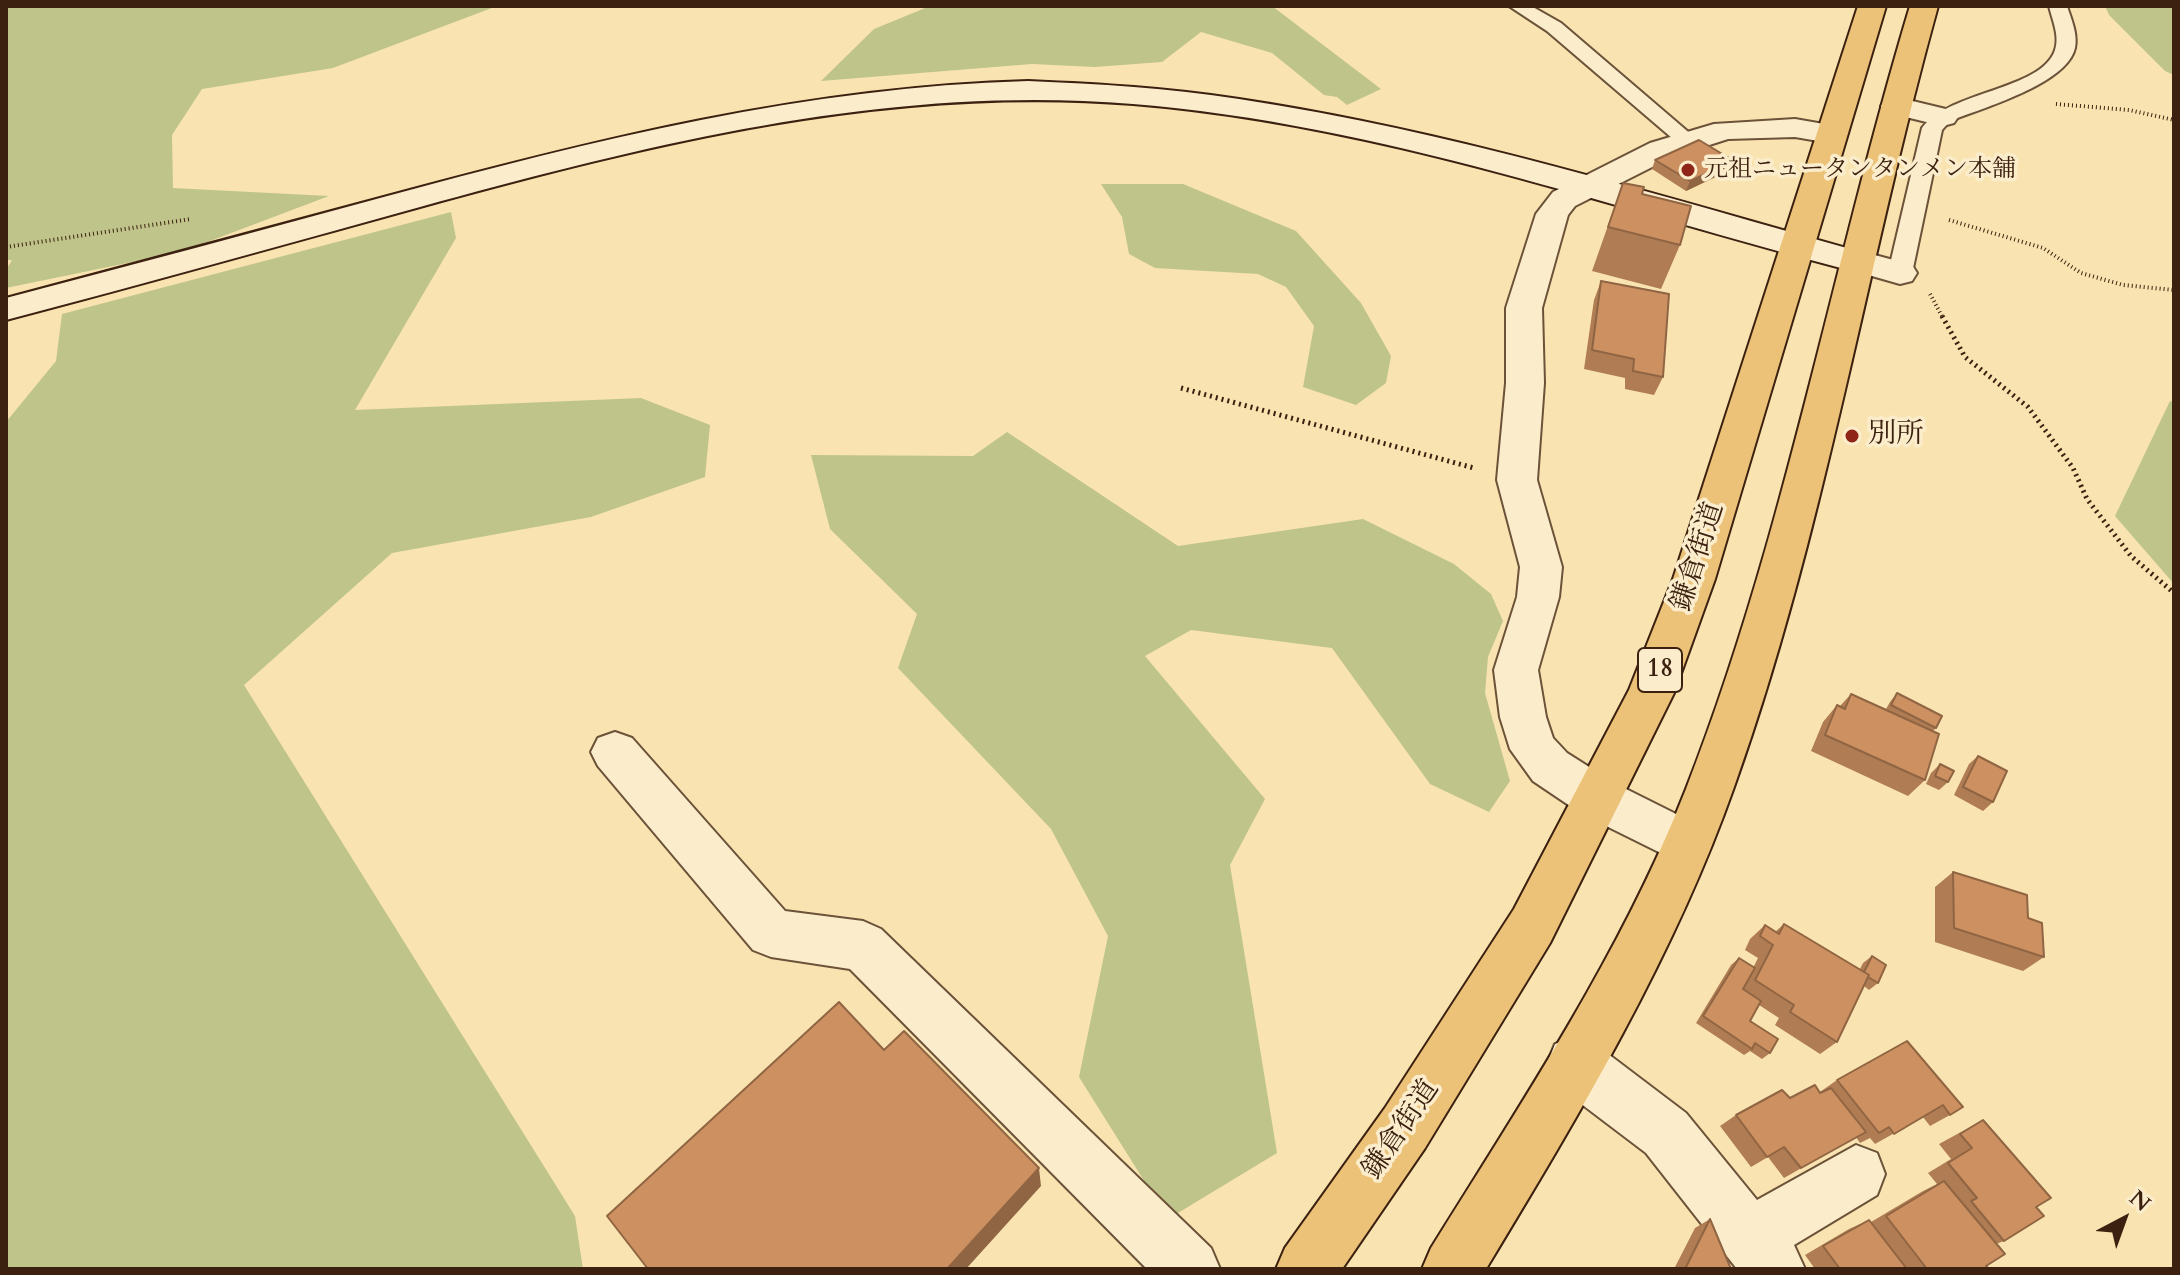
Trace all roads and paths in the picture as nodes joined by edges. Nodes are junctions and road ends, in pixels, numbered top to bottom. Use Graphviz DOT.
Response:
graph roads {
  1 [pos="1518,6"];
  2 [pos="1872,6"];
  3 [pos="1924,6"];
  4 [pos="2058,6"];
  5 [pos="2046,103"];
  6 [pos="1896,106"];
  7 [pos="1943,117"];
  8 [pos="2174,120"];
  9 [pos="1830,134"];
  10 [pos="1686,140"];
  11 [pos="1584,187"];
  12 [pos="1914,210"];
  13 [pos="1796,245"];
  14 [pos="1856,261"];
  15 [pos="1900,273"];
  16 [pos="2174,290"];
  17 [pos="6,309"];
  18 [pos="1181,388"];
  19 [pos="1517,480"];
  20 [pos="2174,593"];
  21 [pos="615,752"];
  22 [pos="1599,799"];
  23 [pos="1687,844"];
  24 [pos="1575,1064"];
  25 [pos="1856,1174"];
  26 [pos="1762,1253"];
  27 [pos="1190,1269"];
  28 [pos="1306,1269"];
  29 [pos="1452,1269"];
  1 -- 10 [label="lane"];
  2 -- 9 [label="main road, 鎌倉街道 / 18"];
  3 -- 6 [label="main road"];
  4 -- 7 [label="lane"];
  5 -- 8 [label="path"];
  6 -- 7 [label="street"];
  6 -- 14 [label="main road"];
  7 -- 12 [label="lane"];
  9 -- 10 [label="street"];
  9 -- 13 [label="main road, 鎌倉街道 / 18"];
  10 -- 11 [label="street"];
  11 -- 13 [label="street"];
  11 -- 17 [label="street"];
  11 -- 19 [label="street"];
  12 -- 15 [label="lane"];
  12 -- 16 [label="path"];
  13 -- 14 [label="street"];
  13 -- 22 [label="main road, 鎌倉街道 / 18"];
  14 -- 15 [label="street"];
  14 -- 23 [label="main road"];
  15 -- 20 [label="path"];
  18 -- 19 [label="path"];
  19 -- 22 [label="street"];
  21 -- 27 [label="street"];
  22 -- 23 [label="street"];
  22 -- 28 [label="main road, 鎌倉街道 / 18"];
  23 -- 24 [label="main road"];
  24 -- 26 [label="street"];
  24 -- 29 [label="main road"];
  25 -- 26 [label="street"];
}
